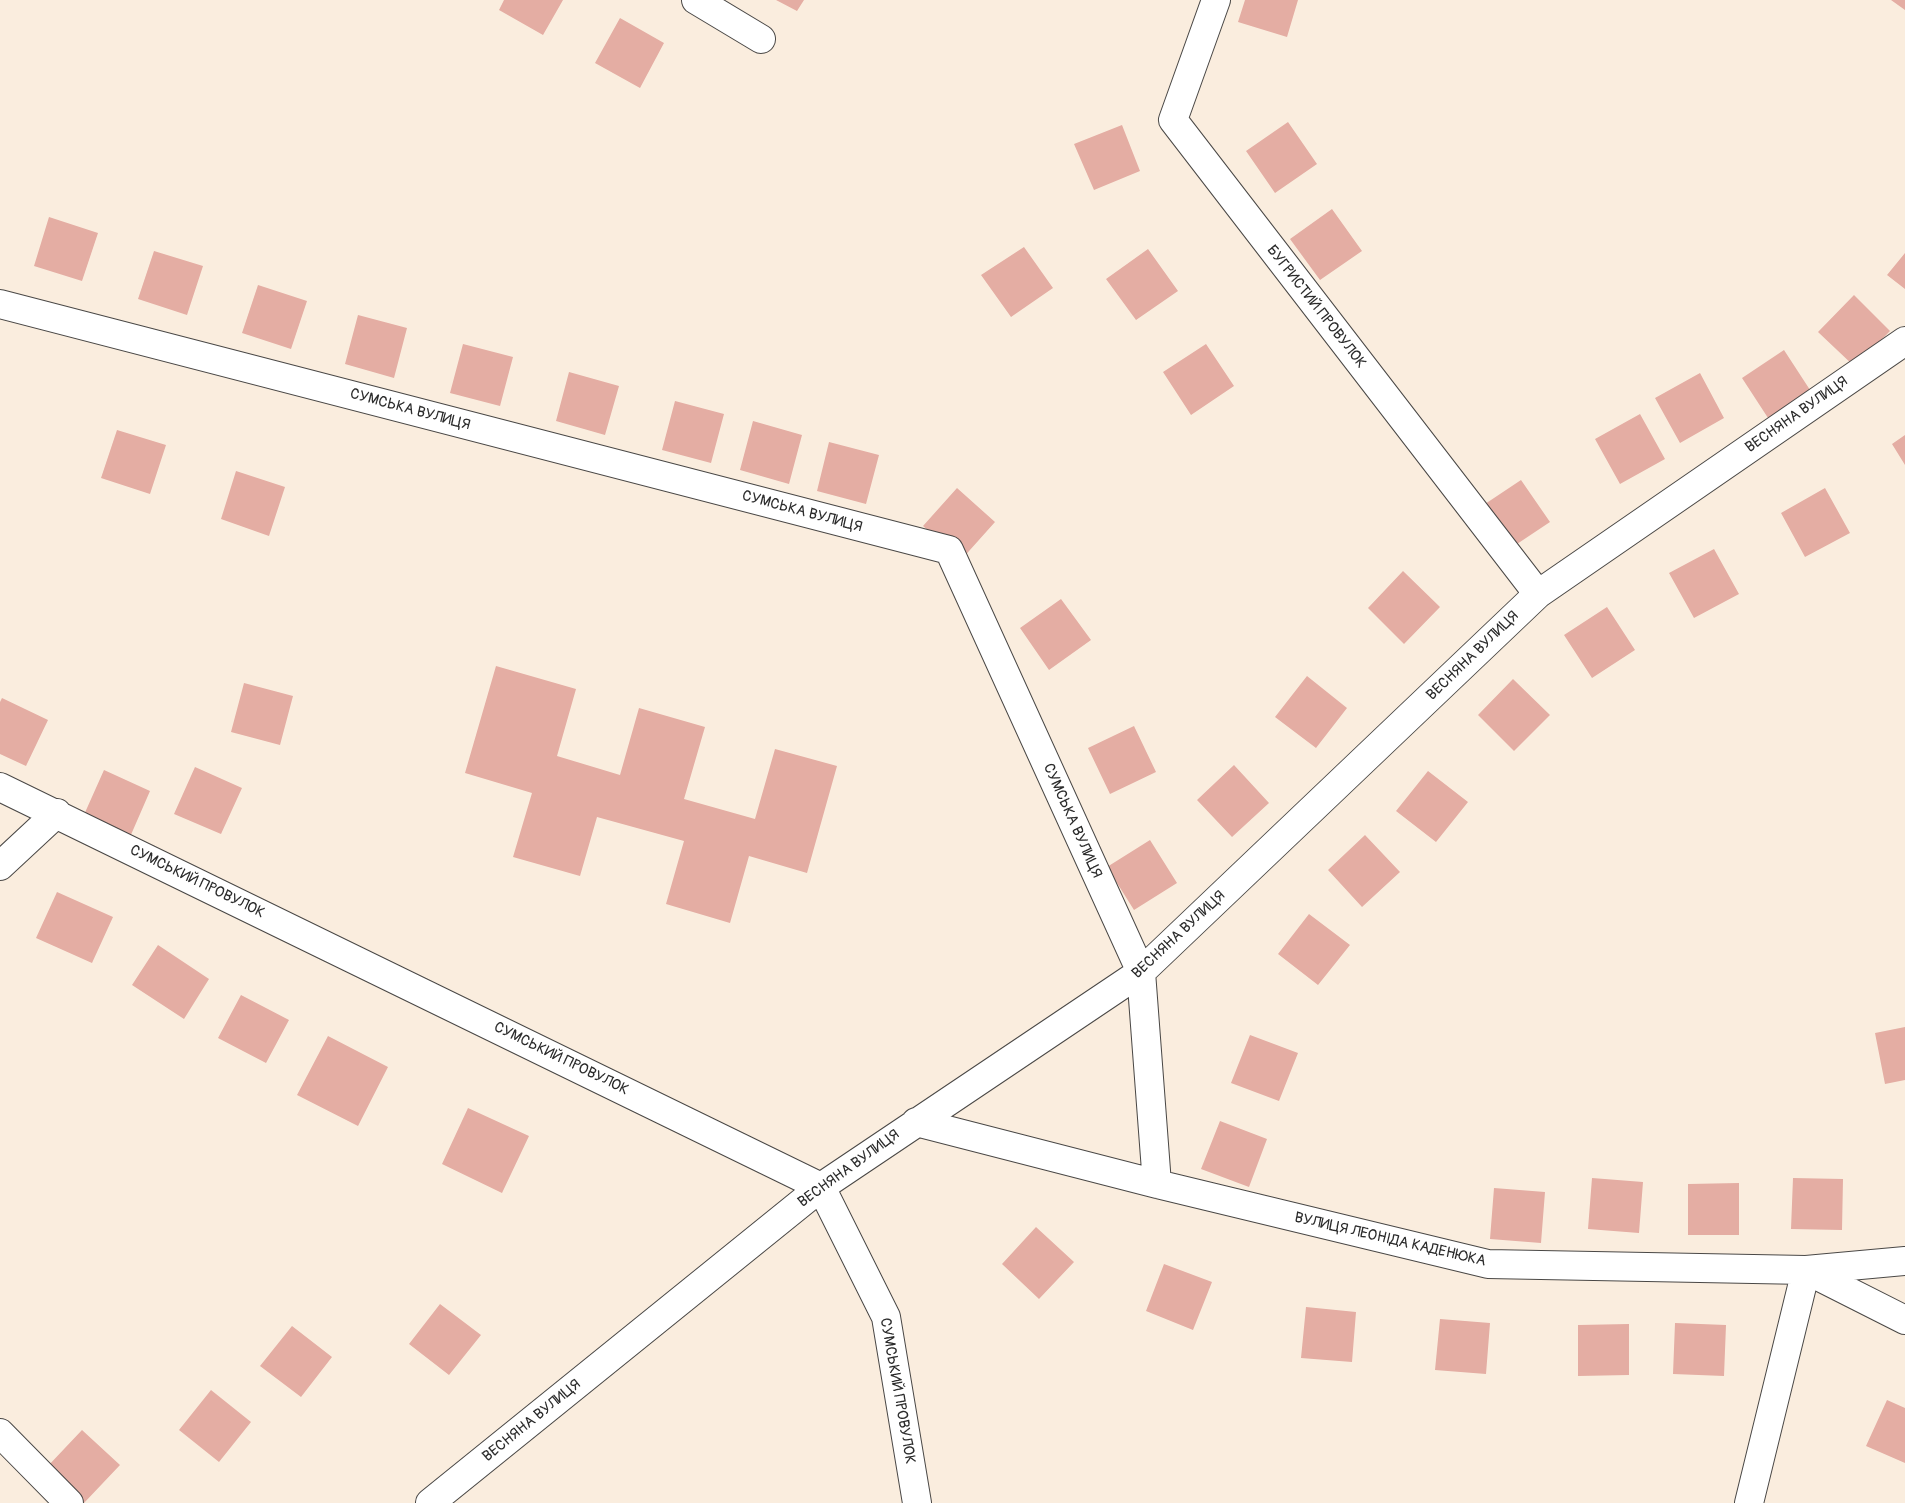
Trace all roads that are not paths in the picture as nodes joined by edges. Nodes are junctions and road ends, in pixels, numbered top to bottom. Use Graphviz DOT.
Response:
graph roads {
  1 [pos="696,0"];
  2 [pos="1216,0"];
  3 [pos="761,39"];
  4 [pos="0,304"];
  5 [pos="1905,341"];
  6 [pos="1538,594"];
  7 [pos="0,787"];
  8 [pos="58,813"];
  9 [pos="0,866"];
  10 [pos="1141,972"];
  11 [pos="916,1122"];
  12 [pos="1157,1184"];
  13 [pos="821,1187"];
  14 [pos="1905,1261"];
  15 [pos="1806,1270"];
  16 [pos="1905,1320"];
  17 [pos="0,1433"];
  18 [pos="69,1503"];
  19 [pos="430,1503"];
  20 [pos="917,1503"];
  21 [pos="1749,1503"];
  1 -- 3 [label="street"];
  2 -- 6 [label="street, БУГРИСТИЙ ПРОВУЛОК"];
  4 -- 10 [label="street, СУМСЬКА ВУЛИЦЯ"];
  5 -- 6 [label="street, ВЕСНЯНА ВУЛИЦЯ"];
  6 -- 10 [label="street, ВЕСНЯНА ВУЛИЦЯ"];
  7 -- 8 [label="street, СУМСЬКИЙ ПРОВУЛОК"];
  8 -- 9 [label="street"];
  8 -- 13 [label="street, СУМСЬКИЙ ПРОВУЛОК"];
  10 -- 11 [label="street, ВЕСНЯНА ВУЛИЦЯ"];
  10 -- 12 [label="street, СУМСЬКА ВУЛИЦЯ"];
  11 -- 12 [label="street, ВУЛИЦЯ ЛЕОНІДА КАДЕНЮКА"];
  11 -- 13 [label="street, ВЕСНЯНА ВУЛИЦЯ"];
  12 -- 15 [label="street, ВУЛИЦЯ ЛЕОНІДА КАДЕНЮКА"];
  13 -- 19 [label="street, ВЕСНЯНА ВУЛИЦЯ"];
  13 -- 20 [label="street, СУМСЬКИЙ ПРОВУЛОК"];
  14 -- 15 [label="street, ВУЛИЦЯ ЛЕОНІДА КАДЕНЮКА"];
  15 -- 16 [label="street"];
  15 -- 21 [label="street"];
  17 -- 18 [label="street"];
}
